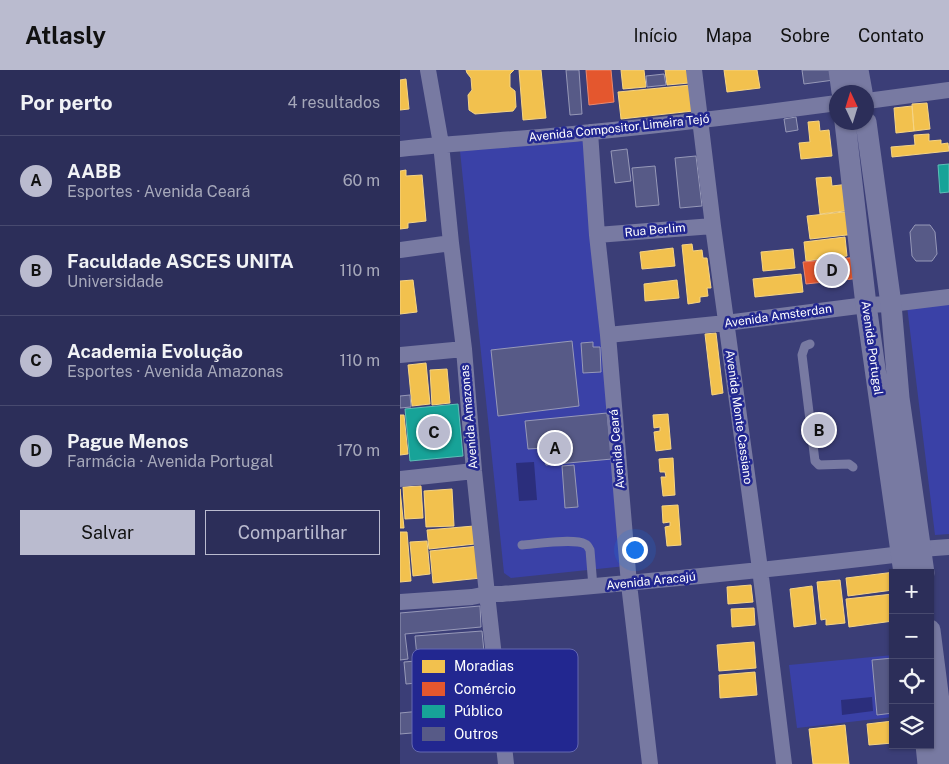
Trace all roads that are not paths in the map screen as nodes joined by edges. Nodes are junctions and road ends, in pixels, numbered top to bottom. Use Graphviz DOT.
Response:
graph roads {
  1 [pos="428,70"];
  2 [pos="694,70"];
  3 [pos="839,70"];
  4 [pos="858,70"];
  5 [pos="841,85"];
  6 [pos="861,85"];
  7 [pos="949,90"];
  8 [pos="874,100"];
  9 [pos="829,104"];
  10 [pos="700,121"];
  11 [pos="846,130"];
  12 [pos="867,130"];
  13 [pos="590,132"];
  14 [pos="441,144"];
  15 [pos="400,149"];
  16 [pos="713,226"];
  17 [pos="598,235"];
  18 [pos="451,243"];
  19 [pos="400,250"];
  20 [pos="949,298"];
  21 [pos="891,304"];
  22 [pos="866,305"];
  23 [pos="726,324"];
  24 [pos="608,335"];
  25 [pos="810,344"];
  26 [pos="464,349"];
  27 [pos="400,355"];
  28 [pos="853,467"];
  29 [pos="474,471"];
  30 [pos="400,479"];
  31 [pos="522,545"];
  32 [pos="949,547"];
  33 [pos="909,559"];
  34 [pos="760,569"];
  35 [pos="920,569"];
  36 [pos="629,584"];
  37 [pos="593,586"];
  38 [pos="487,594"];
  39 [pos="400,602"];
  40 [pos="493,649"];
  41 [pos="934,659"];
  42 [pos="926,749"];
  43 [pos="650,764"];
  44 [pos="784,764"];
  45 [pos="928,764"];
  46 [pos="947,764"];
  1 -- 14 [label="street, Avenida Amazonas"];
  2 -- 10 [label="street, Avenida Monte Cassiano"];
  3 -- 5 [label="street"];
  4 -- 6 [label="street"];
  7 -- 8 [label="street"];
  9 -- 10 [label="street, Avenida Compositor Limeira Tejó"];
  10 -- 13 [label="street, Avenida Compositor Limeira Tejó"];
  10 -- 16 [label="street, Avenida Monte Cassiano"];
  11 -- 22 [label="street, Avenida Portugal"];
  12 -- 21 [label="street, Avenida Portugal"];
  13 -- 14 [label="street, Avenida Compositor Limeira Tejó"];
  13 -- 17 [label="street, Avenida Ceará"];
  14 -- 15 [label="street, Avenida Compositor Limeira Tejó"];
  14 -- 18 [label="street, Avenida Amazonas"];
  16 -- 17 [label="street, Rua Berlim"];
  16 -- 23 [label="street, Avenida Monte Cassiano"];
  17 -- 24 [label="street, Avenida Ceará"];
  18 -- 19 [label="street"];
  18 -- 26 [label="street, Avenida Amazonas"];
  20 -- 21 [label="street, Avenida Amsterdan"];
  21 -- 22 [label="street, Avenida Amsterdan"];
  21 -- 33 [label="street, Avenida Portugal"];
  22 -- 23 [label="street, Avenida Amsterdan"];
  22 -- 33 [label="street, Avenida Portugal"];
  23 -- 24 [label="street, Avenida Amsterdan"];
  23 -- 34 [label="street, Avenida Monte Cassiano"];
  24 -- 36 [label="street, Avenida Ceará"];
  25 -- 28 [label="lane"];
  26 -- 27 [label="street"];
  26 -- 29 [label="street, Avenida Amazonas"];
  29 -- 30 [label="street"];
  29 -- 38 [label="street, Avenida Amazonas"];
  31 -- 37 [label="lane"];
  32 -- 33 [label="street, Avenida Aracajú"];
  33 -- 34 [label="street, Avenida Aracajú"];
  33 -- 35 [label="street, Avenida Portugal"];
  34 -- 36 [label="street, Avenida Aracajú"];
  34 -- 44 [label="street, Avenida Monte Cassiano"];
  36 -- 37 [label="street, Avenida Aracajú"];
  36 -- 43 [label="street, Avenida Ceará"];
  37 -- 38 [label="street, Avenida Aracajú"];
  38 -- 39 [label="street, Avenida Aracajú"];
  38 -- 40 [label="street, Avenida Amazonas"];
  41 -- 46 [label="street"];
  42 -- 45 [label="street"];
}
